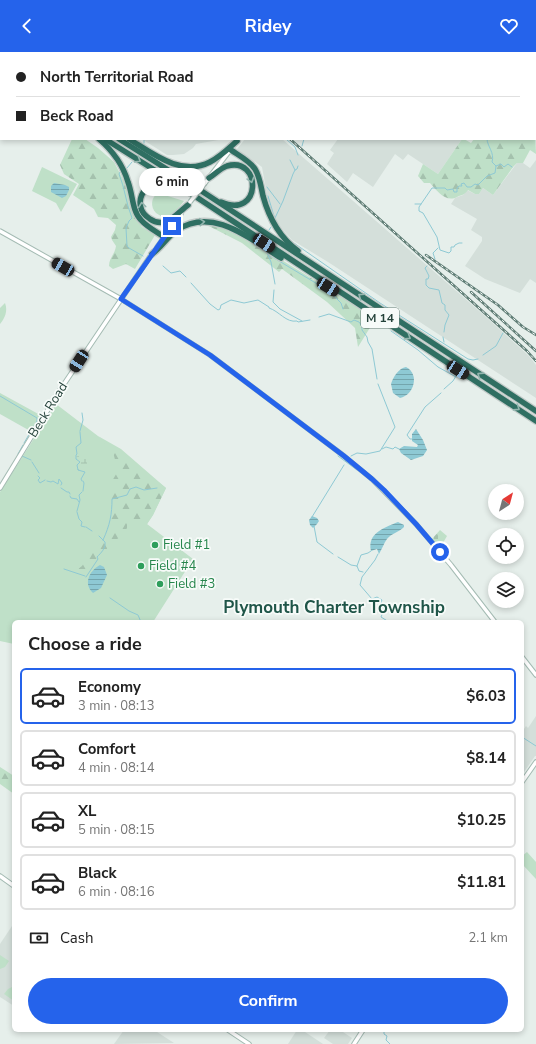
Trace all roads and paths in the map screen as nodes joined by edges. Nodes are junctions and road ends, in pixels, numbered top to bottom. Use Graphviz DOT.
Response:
graph roads {
  1 [pos="100,140"];
  2 [pos="107,140"];
  3 [pos="121,140"];
  4 [pos="131,140"];
  5 [pos="238,140"];
  6 [pos="230,150"];
  7 [pos="209,178"];
  8 [pos="200,190"];
  9 [pos="199,199"];
  10 [pos="189,203"];
  11 [pos="0,231"];
  12 [pos="164,236"];
  13 [pos="152,254"];
  14 [pos="327,273"];
  15 [pos="121,299"];
  16 [pos="352,299"];
  17 [pos="536,411"];
  18 [pos="536,421"];
  19 [pos="0,488"];
  20 [pos="493,620"];
  21 [pos="524,660"];
  22 [pos="536,675"];
  23 [pos="536,762"];
  24 [pos="524,779"];
  25 [pos="0,876"];
  26 [pos="12,885"];
  27 [pos="231,1032"];
  28 [pos="362,1032"];
  29 [pos="249,1044"];
  30 [pos="354,1044"];
  1 -- 12 [label="highway"];
  2 -- 9 [label="highway, M 14, one-way"];
  3 -- 8 [label="highway, M 14"];
  4 -- 5 [label="highway"];
  5 -- 6 [label="main road, Beck Road"];
  6 -- 7 [label="main road, Beck Road"];
  6 -- 14 [label="highway"];
  7 -- 8 [label="highway, one-way"];
  7 -- 10 [label="main road, Beck Road, bridge"];
  8 -- 14 [label="highway, M 14"];
  10 -- 9 [label="highway, one-way"];
  9 -- 16 [label="highway, M 14"];
  10 -- 12 [label="main road, Beck Road"];
  11 -- 15 [label="main road"];
  12 -- 13 [label="main road, Beck Road"];
  13 -- 15 [label="main road, Beck Road"];
  13 -- 16 [label="highway, one-way"];
  17 -- 14 [label="highway, M 14, one-way"];
  15 -- 19 [label="main road, Beck Road"];
  15 -- 20 [label="main road"];
  16 -- 18 [label="highway, M 14, one-way"];
  21 -- 22 [label="main road"];
  23 -- 24 [label="main road"];
  25 -- 26 [label="main road"];
  27 -- 29 [label="main road"];
  28 -- 30 [label="main road"];
}
